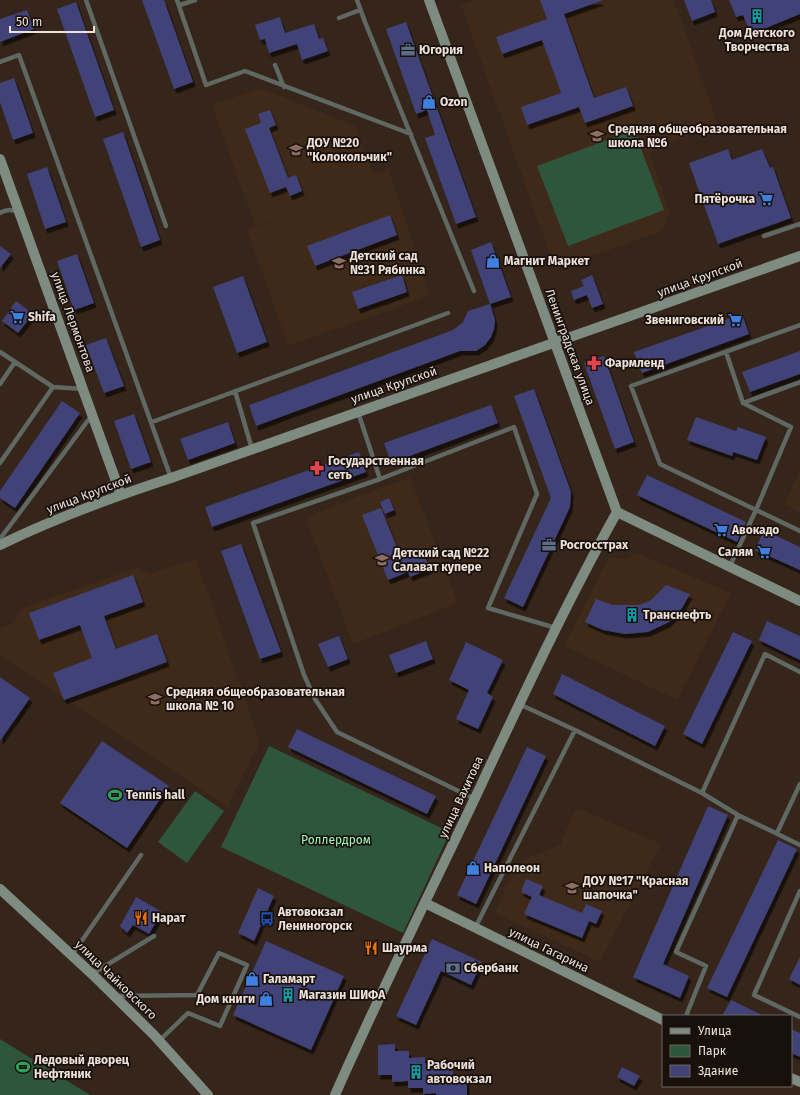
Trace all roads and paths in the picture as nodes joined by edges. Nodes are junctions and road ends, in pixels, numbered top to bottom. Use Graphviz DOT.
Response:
graph roads {
  1 [pos="86,0"];
  2 [pos="177,0"];
  3 [pos="195,0"];
  4 [pos="357,0"];
  5 [pos="429,0"];
  6 [pos="180,5"];
  7 [pos="360,10"];
  8 [pos="339,18"];
  9 [pos="0,62"];
  10 [pos="275,65"];
  11 [pos="284,87"];
  12 [pos="411,134"];
  13 [pos="0,159"];
  14 [pos="19,212"];
  15 [pos="0,214"];
  16 [pos="800,225"];
  17 [pos="166,226"];
  18 [pos="764,236"];
  19 [pos="800,256"];
  20 [pos="474,291"];
  21 [pos="448,313"];
  22 [pos="800,325"];
  23 [pos="554,342"];
  24 [pos="0,352"];
  25 [pos="726,352"];
  26 [pos="15,362"];
  27 [pos="800,382"];
  28 [pos="0,384"];
  29 [pos="53,387"];
  30 [pos="82,388"];
  31 [pos="235,391"];
  32 [pos="743,403"];
  33 [pos="358,412"];
  34 [pos="92,415"];
  35 [pos="152,422"];
  36 [pos="252,450"];
  37 [pos="0,463"];
  38 [pos="171,478"];
  39 [pos="380,479"];
  40 [pos="121,495"];
  41 [pos="756,510"];
  42 [pos="617,512"];
  43 [pos="800,531"];
  44 [pos="0,539"];
  45 [pos="0,545"];
  46 [pos="729,568"];
  47 [pos="800,601"];
  48 [pos="556,628"];
  49 [pos="800,672"];
  50 [pos="519,704"];
  51 [pos="575,730"];
  52 [pos="800,784"];
  53 [pos="702,793"];
  54 [pos="475,799"];
  55 [pos="738,815"];
  56 [pos="776,833"];
  57 [pos="800,845"];
  58 [pos="141,855"];
  59 [pos="0,889"];
  60 [pos="800,891"];
  61 [pos="425,902"];
  62 [pos="475,928"];
  63 [pos="154,936"];
  64 [pos="72,955"];
  65 [pos="92,974"];
  66 [pos="115,996"];
  67 [pos="686,1015"];
  68 [pos="800,1017"];
  69 [pos="662,1020"];
  70 [pos="160,1040"];
  71 [pos="208,1095"];
  72 [pos="335,1095"];
  1 -- 17 [label="lane"];
  2 -- 6 [label="lane"];
  3 -- 6 [label="lane"];
  4 -- 7 [label="lane"];
  5 -- 23 [label="street, Ленинградская улица"];
  6 -- 11 [label="lane"];
  7 -- 8 [label="lane"];
  7 -- 12 [label="lane"];
  9 -- 35 [label="lane"];
  10 -- 11 [label="lane"];
  11 -- 12 [label="lane"];
  12 -- 20 [label="lane"];
  13 -- 14 [label="street, улица Лермонтова"];
  14 -- 15 [label="lane"];
  14 -- 30 [label="street, улица Лермонтова"];
  16 -- 18 [label="lane"];
  19 -- 23 [label="street, улица Крупской"];
  21 -- 31 [label="lane"];
  22 -- 25 [label="lane"];
  23 -- 33 [label="street, улица Крупской"];
  23 -- 42 [label="street, Ленинградская улица"];
  24 -- 26 [label="lane"];
  25 -- 32 [label="lane"];
  25 -- 41 [label="lane"];
  26 -- 28 [label="lane"];
  26 -- 29 [label="lane"];
  27 -- 32 [label="lane"];
  29 -- 30 [label="lane"];
  29 -- 37 [label="lane"];
  30 -- 34 [label="street, улица Лермонтова"];
  31 -- 35 [label="lane"];
  31 -- 36 [label="lane"];
  32 -- 41 [label="lane"];
  33 -- 36 [label="street, улица Крупской"];
  33 -- 39 [label="lane"];
  34 -- 40 [label="street, улица Лермонтова"];
  34 -- 44 [label="lane"];
  35 -- 38 [label="lane"];
  36 -- 38 [label="street, улица Крупской"];
  38 -- 40 [label="street, улица Крупской"];
  39 -- 48 [label="lane"];
  39 -- 54 [label="lane"];
  40 -- 45 [label="street, улица Крупской"];
  41 -- 43 [label="lane"];
  41 -- 46 [label="lane"];
  42 -- 46 [label="street"];
  42 -- 48 [label="street, улица Вахитова"];
  46 -- 47 [label="street"];
  48 -- 50 [label="street, улица Вахитова"];
  49 -- 53 [label="lane"];
  50 -- 51 [label="lane"];
  50 -- 54 [label="street, улица Вахитова"];
  51 -- 53 [label="lane"];
  51 -- 62 [label="lane"];
  52 -- 56 [label="lane"];
  53 -- 55 [label="lane"];
  54 -- 61 [label="street, улица Вахитова"];
  55 -- 56 [label="lane"];
  55 -- 67 [label="lane"];
  56 -- 57 [label="lane"];
  58 -- 64 [label="lane"];
  59 -- 64 [label="street, улица Чайковского"];
  60 -- 68 [label="lane"];
  61 -- 62 [label="street, улица Гагарина"];
  61 -- 72 [label="street, улица Вахитова"];
  62 -- 69 [label="street, улица Гагарина"];
  63 -- 65 [label="lane"];
  64 -- 65 [label="street, улица Чайковского"];
  65 -- 66 [label="street, улица Чайковского"];
  66 -- 70 [label="street, улица Чайковского"];
  66 -- 70 [label="lane"];
  70 -- 71 [label="street, улица Чайковского"];
}
